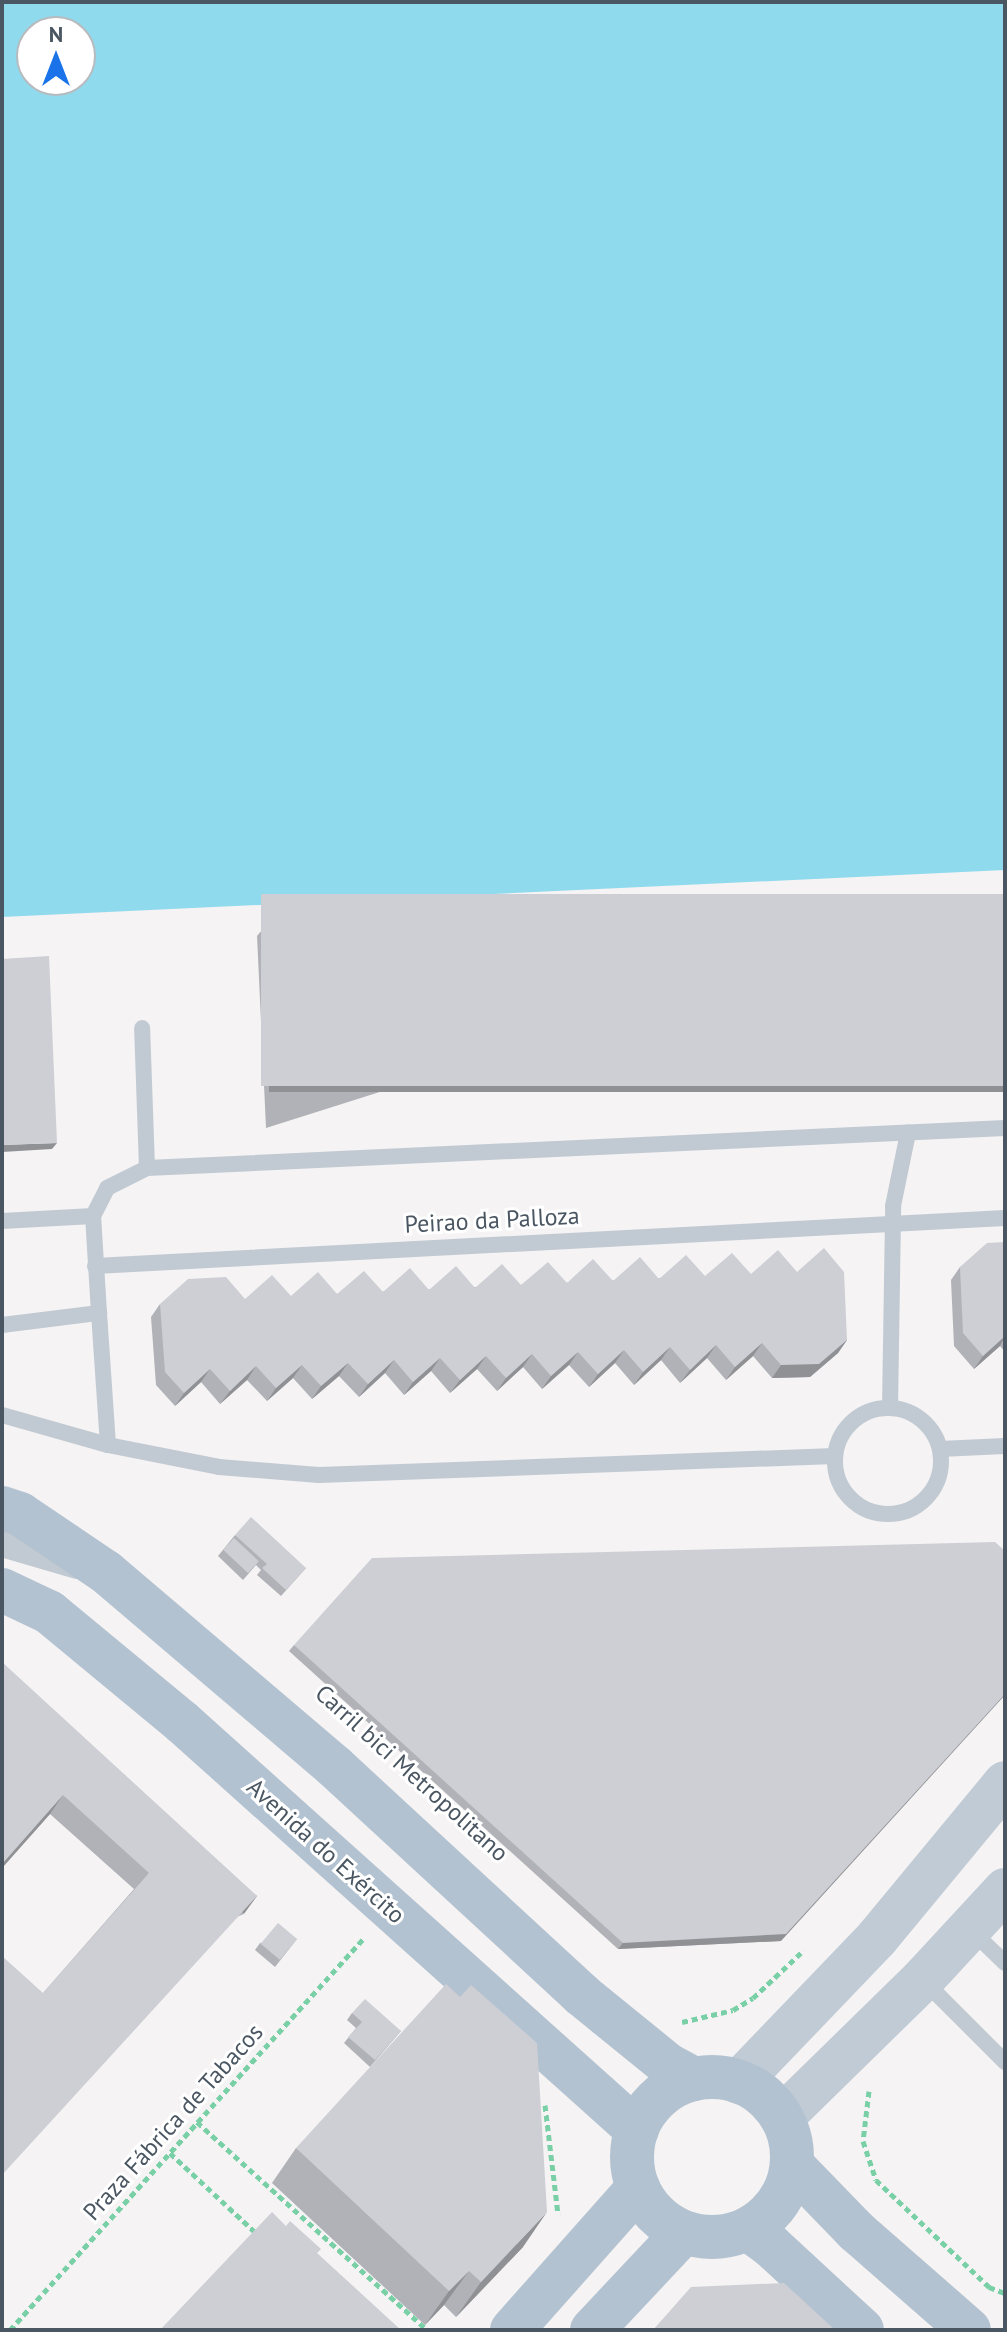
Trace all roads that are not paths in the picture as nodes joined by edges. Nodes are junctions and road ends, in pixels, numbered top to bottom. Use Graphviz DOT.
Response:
graph roads {
  1 [pos="142,1028"];
  2 [pos="1005,1128"];
  3 [pos="908,1133"];
  4 [pos="147,1168"];
  5 [pos="93,1216"];
  6 [pos="1005,1218"];
  7 [pos="2,1221"];
  8 [pos="892,1223"];
  9 [pos="95,1266"];
  10 [pos="99,1313"];
  11 [pos="2,1325"];
  12 [pos="890,1408"];
  13 [pos="2,1415"];
  14 [pos="108,1445"];
  15 [pos="1005,1446"];
  16 [pos="940,1449"];
  17 [pos="835,1456"];
  18 [pos="2,1508"];
  19 [pos="2,1542"];
  20 [pos="106,1572"];
  21 [pos="2,1590"];
  22 [pos="1005,1783"];
  23 [pos="1005,1890"];
  24 [pos="969,1929"];
  25 [pos="877,1938"];
  26 [pos="1005,1963"];
  27 [pos="923,1979"];
  28 [pos="1005,2062"];
  29 [pos="694,2079"];
  30 [pos="739,2082"];
  31 [pos="782,2117"];
  32 [pos="637,2130"];
  33 [pos="793,2166"];
  34 [pos="638,2188"];
  35 [pos="749,2230"];
  36 [pos="683,2233"];
  37 [pos="512,2330"];
  38 [pos="592,2330"];
  39 [pos="862,2330"];
  40 [pos="969,2330"];
  1 -- 4 [label="lane"];
  2 -- 3 [label="lane"];
  3 -- 4 [label="lane"];
  3 -- 8 [label="lane"];
  4 -- 5 [label="lane"];
  5 -- 7 [label="lane"];
  5 -- 9 [label="lane"];
  6 -- 8 [label="lane, Peirao da Palloza"];
  8 -- 9 [label="lane, Peirao da Palloza"];
  8 -- 12 [label="lane"];
  9 -- 10 [label="lane"];
  10 -- 11 [label="lane"];
  10 -- 14 [label="lane"];
  12 -- 16 [label="lane"];
  12 -- 17 [label="lane"];
  13 -- 14 [label="lane"];
  14 -- 17 [label="lane"];
  15 -- 16 [label="lane"];
  16 -- 17 [label="lane"];
  18 -- 20 [label="main road"];
  19 -- 20 [label="street"];
  20 -- 29 [label="main road"];
  21 -- 32 [label="main road, Avenida do Exército"];
  22 -- 25 [label="main road"];
  23 -- 24 [label="main road"];
  24 -- 26 [label="lane"];
  24 -- 27 [label="main road"];
  25 -- 27 [label="main road"];
  25 -- 30 [label="main road"];
  27 -- 28 [label="lane"];
  27 -- 31 [label="main road"];
  29 -- 30 [label="main road"];
  29 -- 32 [label="main road"];
  30 -- 31 [label="main road"];
  31 -- 33 [label="main road"];
  32 -- 34 [label="main road"];
  33 -- 35 [label="main road"];
  33 -- 40 [label="main road"];
  34 -- 36 [label="main road"];
  34 -- 37 [label="main road"];
  35 -- 36 [label="main road"];
  35 -- 39 [label="main road"];
  36 -- 38 [label="main road"];
}
